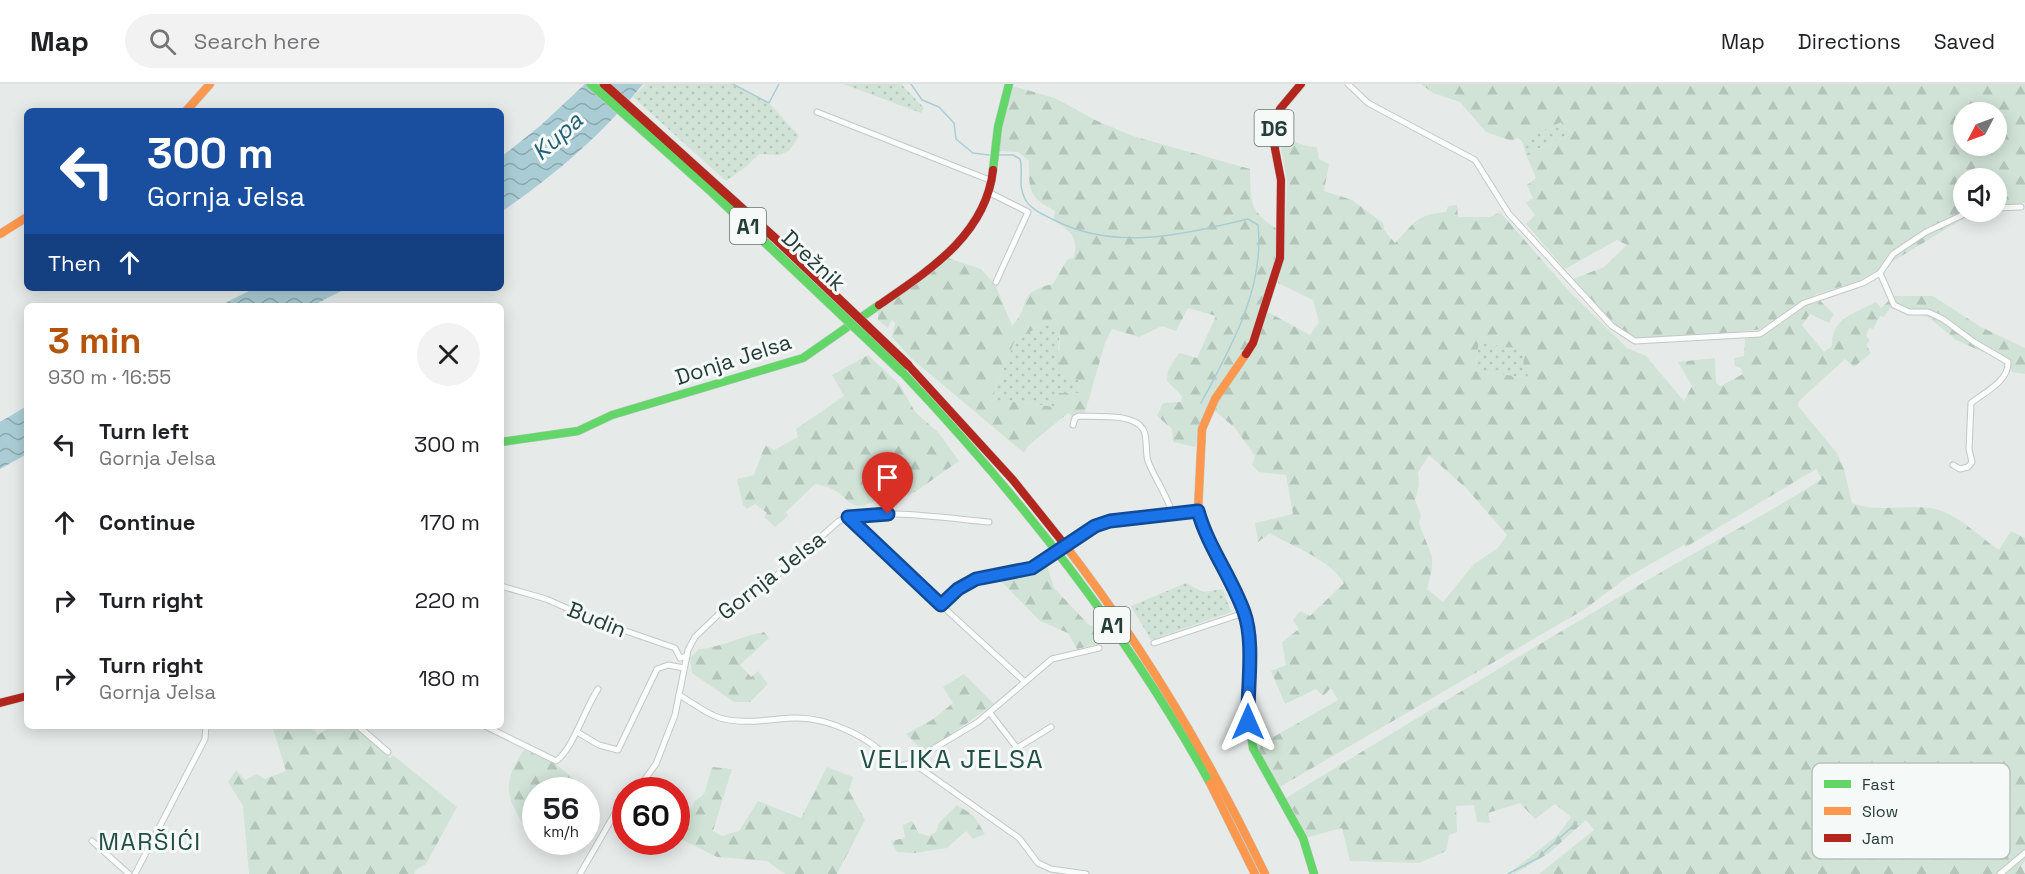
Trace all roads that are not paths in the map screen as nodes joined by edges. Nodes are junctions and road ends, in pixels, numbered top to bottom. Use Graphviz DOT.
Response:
graph roads {
  1 [pos="210,84"];
  2 [pos="591,84"];
  3 [pos="604,84"];
  4 [pos="1009,84"];
  5 [pos="1301,84"];
  6 [pos="1348,84"];
  7 [pos="189,108"];
  8 [pos="817,112"];
  9 [pos="992,181"];
  10 [pos="988,192"];
  11 [pos="2020,207"];
  12 [pos="2007,208"];
  13 [pos="24,219"];
  14 [pos="1953,219"];
  15 [pos="0,234"];
  16 [pos="1880,273"];
  17 [pos="996,282"];
  18 [pos="905,368"];
  19 [pos="1073,425"];
  20 [pos="504,442"];
  21 [pos="1953,465"];
  22 [pos="1198,511"];
  23 [pos="1172,513"];
  24 [pos="848,517"];
  25 [pos="989,522"];
  26 [pos="504,587"];
  27 [pos="941,605"];
  28 [pos="1244,613"];
  29 [pos="1154,643"];
  30 [pos="1099,648"];
  31 [pos="687,656"];
  32 [pos="684,668"];
  33 [pos="1024,681"];
  34 [pos="598,689"];
  35 [pos="679,695"];
  36 [pos="24,697"];
  37 [pos="0,703"];
  38 [pos="990,713"];
  39 [pos="1051,727"];
  40 [pos="206,729"];
  41 [pos="361,729"];
  42 [pos="492,729"];
  43 [pos="577,732"];
  44 [pos="388,752"];
  45 [pos="913,763"];
  46 [pos="646,777"];
  47 [pos="612,818"];
  48 [pos="92,840"];
  49 [pos="2025,853"];
  50 [pos="129,874"];
  51 [pos="135,874"];
  52 [pos="580,874"];
  53 [pos="1086,874"];
  54 [pos="1255,874"];
  55 [pos="1265,874"];
  56 [pos="1314,874"];
  57 [pos="2000,874"];
  1 -- 7 [label="main road"];
  2 -- 18 [label="main road, Drežnik / A1, bridge"];
  3 -- 18 [label="main road, Drežnik / A1, bridge"];
  4 -- 9 [label="main road, Donja Jelsa"];
  5 -- 22 [label="main road, D6"];
  6 -- 16 [label="street"];
  8 -- 9 [label="street"];
  9 -- 10 [label="main road, Donja Jelsa"];
  10 -- 17 [label="street"];
  10 -- 20 [label="main road, Donja Jelsa"];
  11 -- 12 [label="street"];
  13 -- 15 [label="main road"];
  14 -- 16 [label="street"];
  16 -- 21 [label="street"];
  18 -- 54 [label="main road, A1"];
  18 -- 55 [label="main road, A1"];
  19 -- 23 [label="street"];
  22 -- 23 [label="street"];
  22 -- 28 [label="main road, D6"];
  23 -- 27 [label="street, bridge"];
  24 -- 25 [label="street, Gornja Jelsa"];
  24 -- 27 [label="street"];
  24 -- 31 [label="street, Gornja Jelsa"];
  26 -- 31 [label="street, Budin"];
  27 -- 33 [label="street"];
  28 -- 29 [label="street"];
  28 -- 56 [label="main road, D6"];
  30 -- 33 [label="street"];
  31 -- 32 [label="street, Gornja Jelsa"];
  32 -- 35 [label="street, Gornja Jelsa"];
  32 -- 43 [label="street"];
  33 -- 38 [label="street"];
  34 -- 43 [label="street"];
  35 -- 45 [label="street"];
  35 -- 46 [label="street, Gornja Jelsa"];
  36 -- 37 [label="main road"];
  38 -- 39 [label="street"];
  38 -- 45 [label="street"];
  40 -- 51 [label="street"];
  41 -- 44 [label="street"];
  42 -- 43 [label="street"];
  45 -- 53 [label="street"];
  47 -- 52 [label="street"];
  48 -- 50 [label="street"];
  49 -- 57 [label="street"];
}
